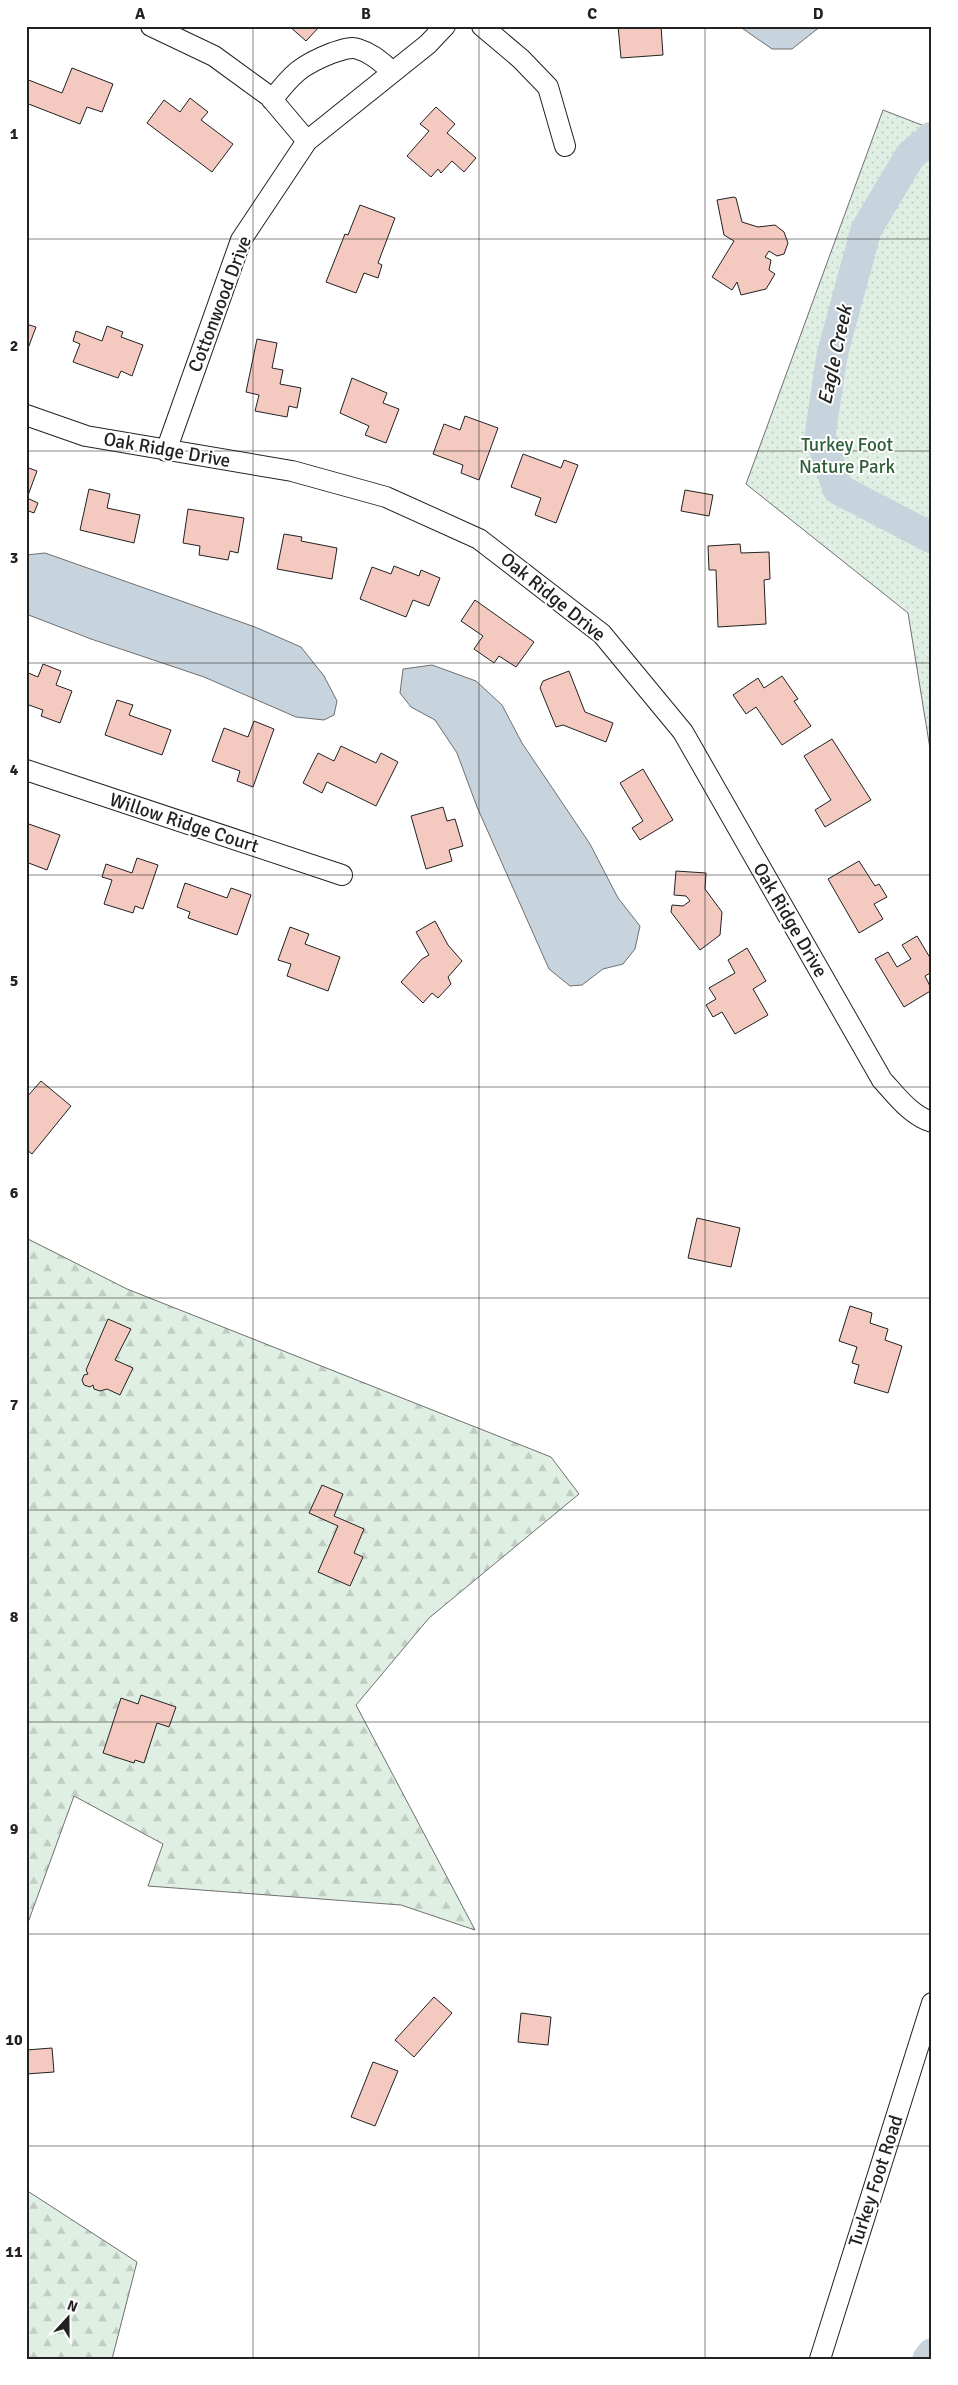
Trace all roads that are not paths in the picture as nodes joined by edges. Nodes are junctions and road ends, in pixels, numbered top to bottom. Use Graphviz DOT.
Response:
graph roads {
  1 [pos="151,26"];
  2 [pos="446,26"];
  3 [pos="482,26"];
  4 [pos="393,72"];
  5 [pos="272,100"];
  6 [pos="307,141"];
  7 [pos="565,146"];
  8 [pos="26,415"];
  9 [pos="166,451"];
  10 [pos="26,770"];
  11 [pos="342,875"];
  12 [pos="932,1122"];
  13 [pos="932,2003"];
  14 [pos="820,2359"];
  1 -- 5 [label="street"];
  2 -- 4 [label="street, Cottonwood Drive"];
  3 -- 7 [label="street"];
  4 -- 5 [label="street"];
  4 -- 6 [label="street, Cottonwood Drive"];
  5 -- 6 [label="street"];
  6 -- 9 [label="street, Cottonwood Drive"];
  8 -- 9 [label="street, Oak Ridge Drive"];
  9 -- 12 [label="street, Oak Ridge Drive"];
  10 -- 11 [label="street, Willow Ridge Court"];
  13 -- 14 [label="street, Turkey Foot Road"];
}
